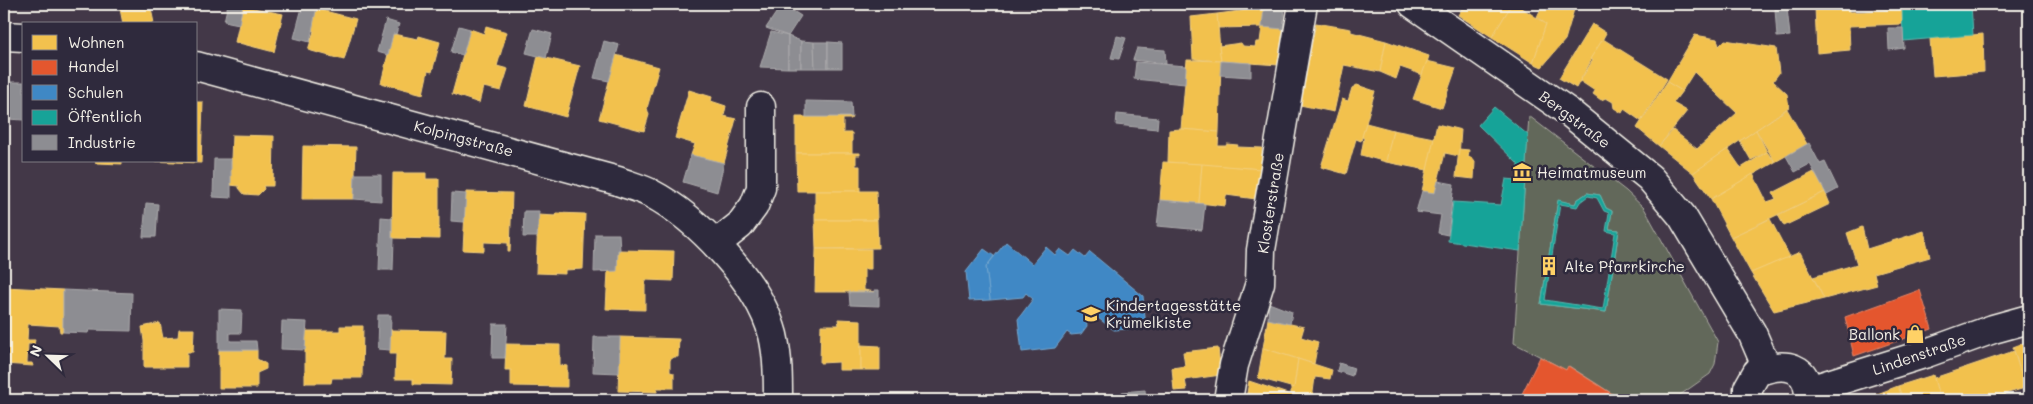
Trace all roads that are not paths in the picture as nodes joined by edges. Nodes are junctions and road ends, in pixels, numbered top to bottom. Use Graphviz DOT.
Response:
graph roads {
  1 [pos="1303,4"];
  2 [pos="1413,4"];
  3 [pos="4,36"];
  4 [pos="22,37"];
  5 [pos="198,67"];
  6 [pos="761,107"];
  7 [pos="716,244"];
  8 [pos="2029,319"];
  9 [pos="1767,368"];
  10 [pos="1809,395"];
  11 [pos="778,400"];
  12 [pos="1228,400"];
  13 [pos="1748,400"];
  1 -- 12 [label="street, Klosterstraße"];
  2 -- 9 [label="street, Bergstraße"];
  3 -- 4 [label="street"];
  5 -- 7 [label="street, Kolpingstraße"];
  6 -- 7 [label="street"];
  7 -- 11 [label="street, Kolpingstraße"];
  8 -- 10 [label="street, Lindenstraße"];
  9 -- 10 [label="street"];
  9 -- 13 [label="street"];
}
